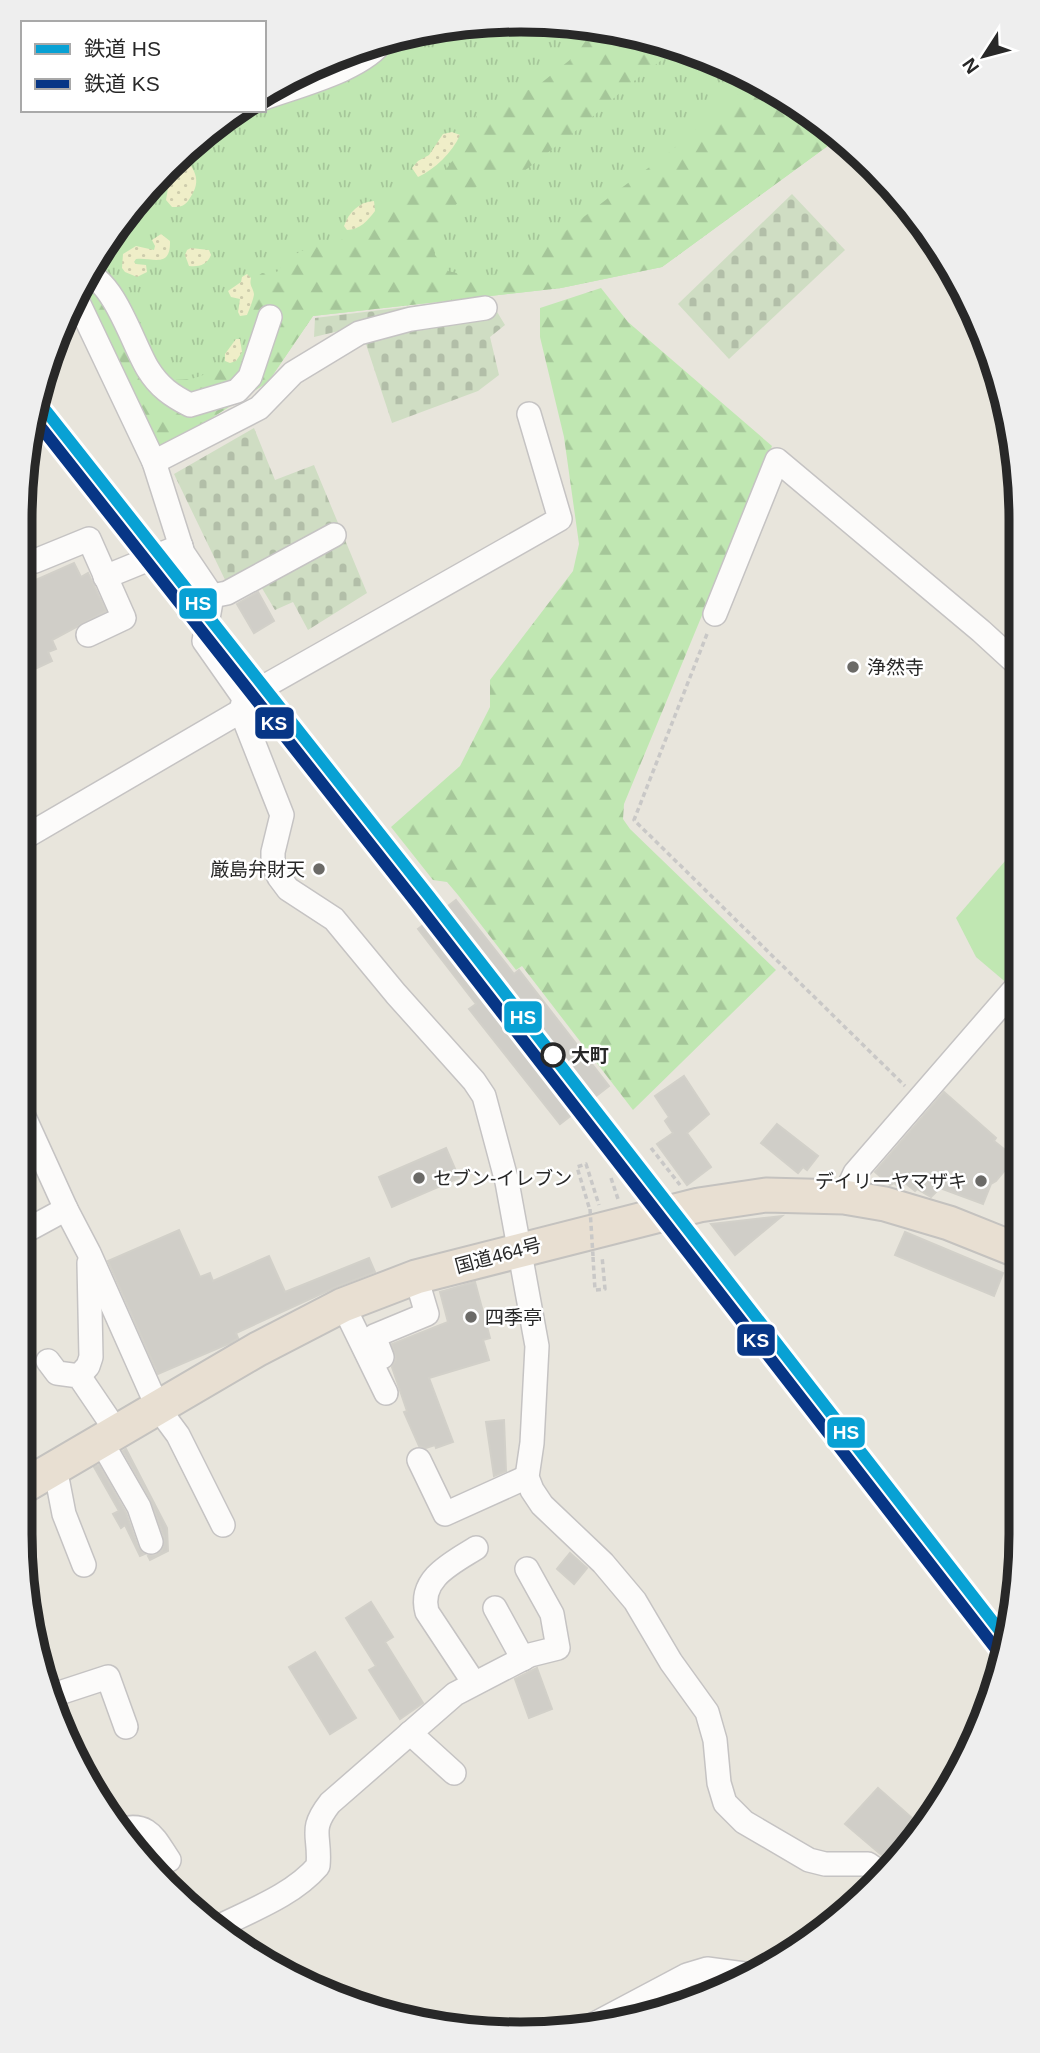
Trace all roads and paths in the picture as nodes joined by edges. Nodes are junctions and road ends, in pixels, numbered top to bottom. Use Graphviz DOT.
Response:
graph roads {
  1 [pos="369,55"];
  2 [pos="296,87"];
  3 [pos="96,278"];
  4 [pos="81,307"];
  5 [pos="485,308"];
  6 [pos="270,317"];
  7 [pos="529,414"];
  8 [pos="154,462"];
  9 [pos="334,534"];
  10 [pos="181,546"];
  11 [pos="32,560"];
  12 [pos="106,577"];
  13 [pos="212,596"];
  14 [pos="715,614"];
  15 [pos="88,635"];
  16 [pos="1009,657"];
  17 [pos="243,705"];
  18 [pos="32,832"];
  19 [pos="1009,995"];
  20 [pos="919,1100"];
  21 [pos="32,1134"];
  22 [pos="651,1148"];
  23 [pos="611,1178"];
  24 [pos="684,1191"];
  25 [pos="844,1196"];
  26 [pos="620,1206"];
  27 [pos="66,1209"];
  28 [pos="601,1210"];
  29 [pos="32,1227"];
  30 [pos="601,1247"];
  31 [pos="1009,1247"];
  32 [pos="518,1250"];
  33 [pos="89,1253"];
  34 [pos="416,1277"];
  35 [pos="337,1308"];
  36 [pos="382,1357"];
  37 [pos="352,1360"];
  38 [pos="48,1361"];
  39 [pos="79,1376"];
  40 [pos="386,1393"];
  41 [pos="158,1408"];
  42 [pos="109,1436"];
  43 [pos="419,1460"];
  44 [pos="52,1469"];
  45 [pos="527,1477"];
  46 [pos="32,1481"];
  47 [pos="223,1525"];
  48 [pos="151,1542"];
  49 [pos="475,1548"];
  50 [pos="84,1564"];
  51 [pos="527,1569"];
  52 [pos="495,1608"];
  53 [pos="523,1659"];
  54 [pos="474,1683"];
  55 [pos="58,1693"];
  56 [pos="126,1727"];
  57 [pos="410,1733"];
  58 [pos="454,1773"];
  59 [pos="130,1826"];
  60 [pos="169,1860"];
  61 [pos="874,1868"];
  62 [pos="226,1923"];
  63 [pos="733,1972"];
  64 [pos="631,2008"];
  1 -- 2 [label="street"];
  3 -- 6 [label="street"];
  4 -- 8 [label="street"];
  5 -- 8 [label="street"];
  7 -- 17 [label="street"];
  8 -- 10 [label="street"];
  9 -- 13 [label="street"];
  10 -- 12 [label="street"];
  10 -- 13 [label="street"];
  11 -- 12 [label="street"];
  12 -- 15 [label="street"];
  13 -- 17 [label="street"];
  14 -- 16 [label="street"];
  14 -- 20 [label="path"];
  17 -- 18 [label="street"];
  17 -- 32 [label="street"];
  19 -- 20 [label="street"];
  20 -- 25 [label="street"];
  21 -- 27 [label="street"];
  22 -- 24 [label="path"];
  23 -- 26 [label="path"];
  25 -- 31 [label="highway, 国道464号"];
  25 -- 32 [label="highway, 国道464号"];
  27 -- 29 [label="street"];
  27 -- 33 [label="street"];
  28 -- 30 [label="path, bridge"];
  32 -- 34 [label="highway, 国道464号"];
  32 -- 45 [label="street"];
  33 -- 39 [label="street"];
  33 -- 41 [label="street"];
  34 -- 35 [label="highway, 国道464号"];
  34 -- 36 [label="street"];
  35 -- 37 [label="street"];
  35 -- 40 [label="street"];
  35 -- 41 [label="highway, 国道464号"];
  38 -- 39 [label="street"];
  39 -- 42 [label="street"];
  41 -- 42 [label="highway, 国道464号"];
  41 -- 47 [label="street"];
  42 -- 44 [label="highway, 国道464号"];
  42 -- 48 [label="street"];
  43 -- 45 [label="street"];
  44 -- 46 [label="highway, 国道464号"];
  44 -- 50 [label="street"];
  45 -- 61 [label="street"];
  49 -- 54 [label="street"];
  51 -- 53 [label="street"];
  52 -- 53 [label="street"];
  53 -- 54 [label="street"];
  54 -- 57 [label="street"];
  55 -- 56 [label="street"];
  57 -- 58 [label="street"];
  57 -- 62 [label="street"];
  59 -- 60 [label="street"];
  63 -- 64 [label="street"];
}
